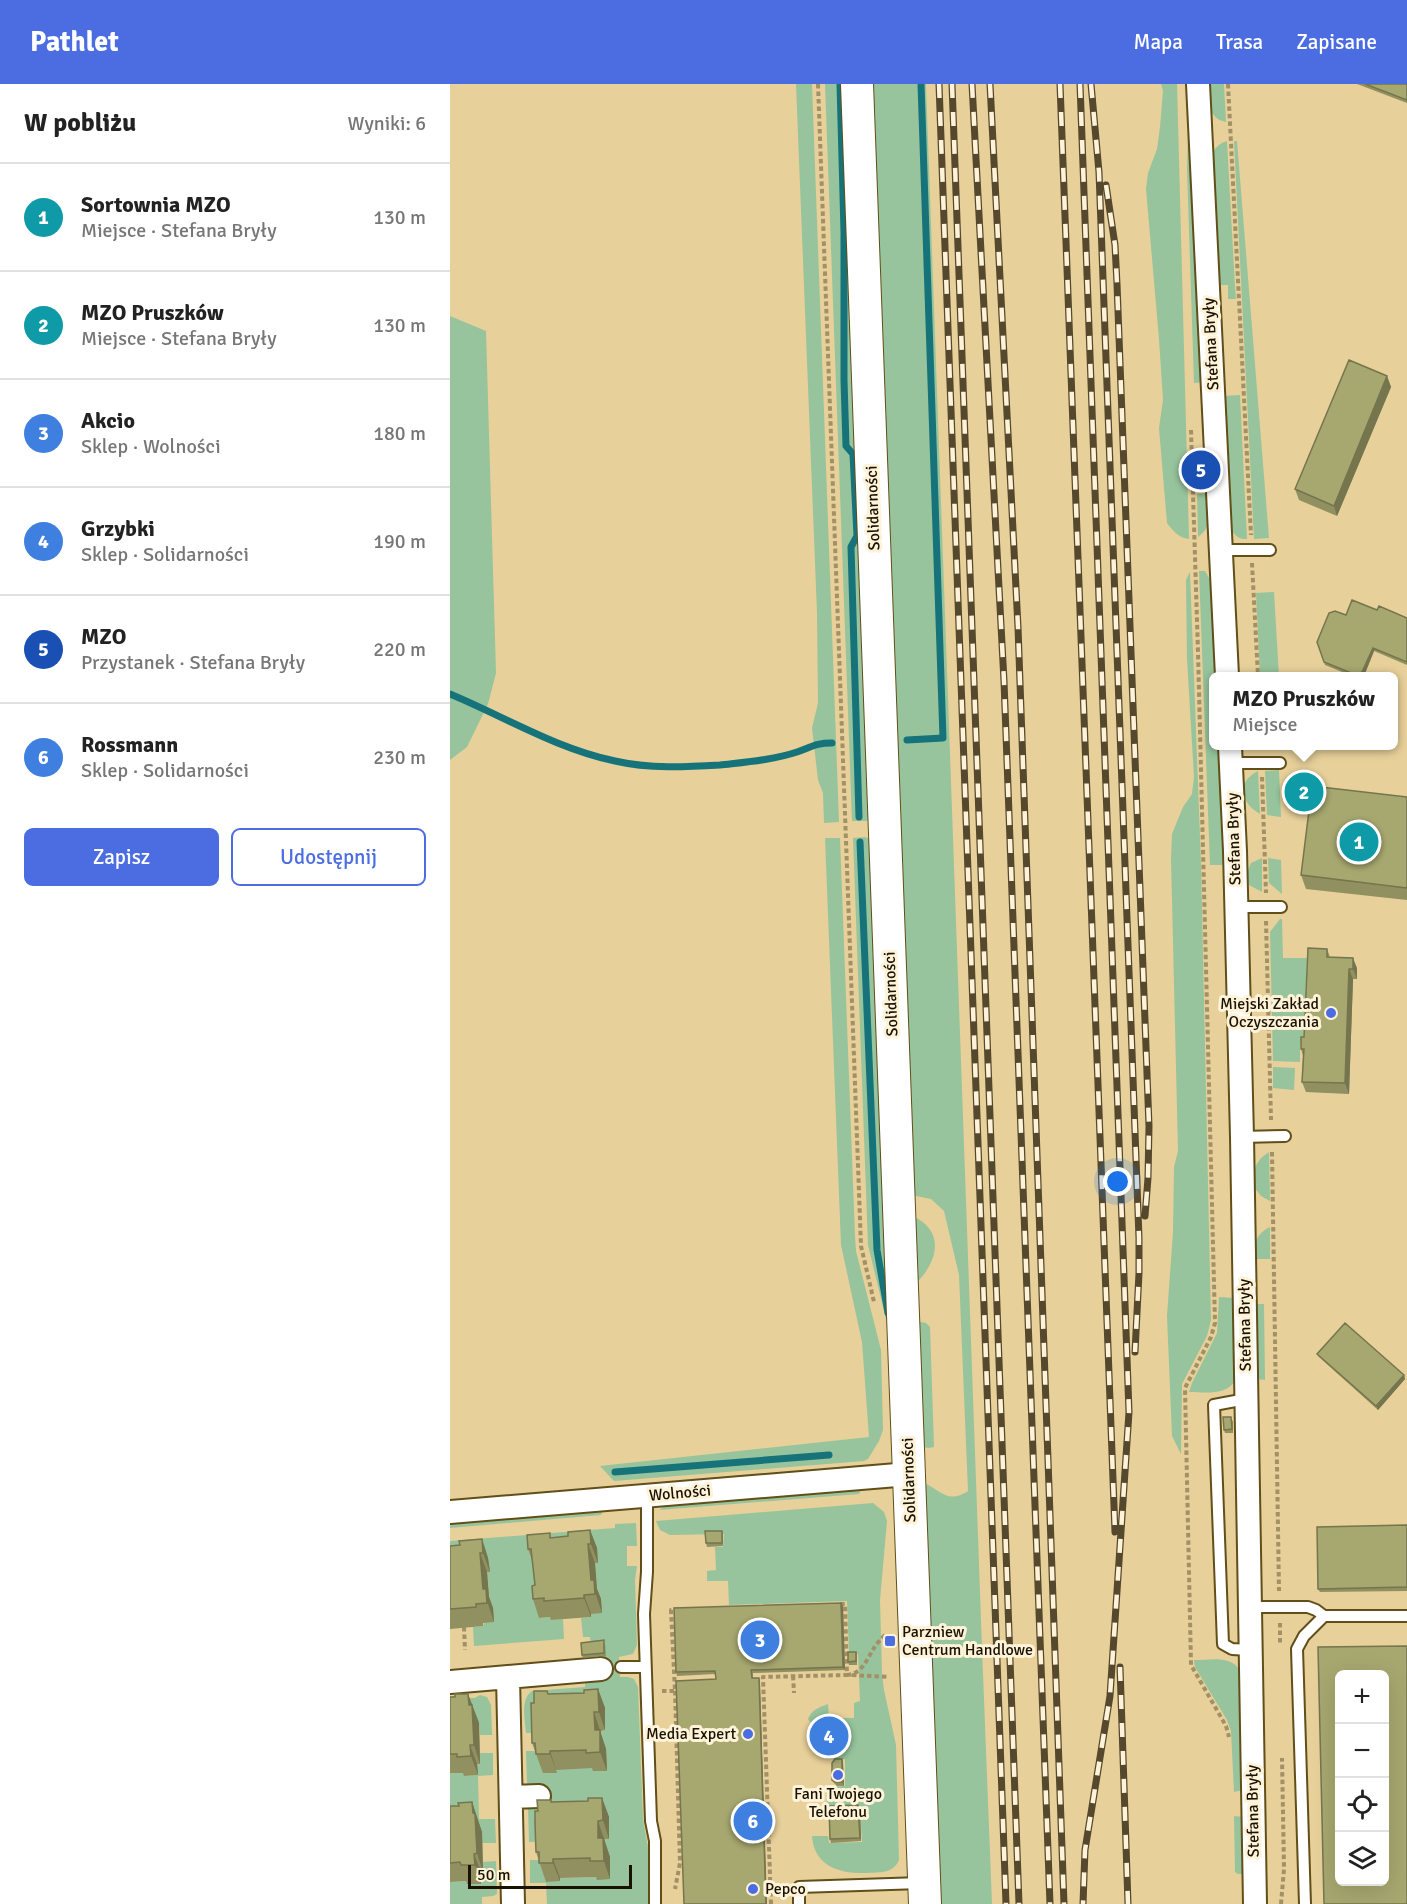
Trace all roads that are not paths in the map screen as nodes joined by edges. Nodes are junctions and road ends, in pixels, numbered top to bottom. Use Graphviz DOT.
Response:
graph roads {
  1 [pos="857,84"];
  2 [pos="1198,84"];
  3 [pos="1221,550"];
  4 [pos="1270,550"];
  5 [pos="1227,672"];
  6 [pos="1231,754"];
  7 [pos="1280,763"];
  8 [pos="1236,907"];
  9 [pos="1281,907"];
  10 [pos="1242,1137"];
  11 [pos="1285,1137"];
  12 [pos="1246,1399"];
  13 [pos="909,1474"];
  14 [pos="647,1495"];
  15 [pos="450,1512"];
  16 [pos="1250,1607"];
  17 [pos="1324,1616"];
  18 [pos="1407,1616"];
  19 [pos="1250,1650"];
  20 [pos="645,1666"];
  21 [pos="611,1668"];
  22 [pos="508,1677"];
  23 [pos="450,1682"];
  24 [pos="538,1796"];
  25 [pos="511,1797"];
  26 [pos="925,1894"];
  27 [pos="513,1904"];
  28 [pos="655,1904"];
  29 [pos="799,1904"];
  30 [pos="1255,1904"];
  31 [pos="1305,1904"];
  1 -- 13 [label="street, Solidarności"];
  2 -- 3 [label="street, Stefana Bryły"];
  3 -- 4 [label="lane"];
  3 -- 5 [label="street, Stefana Bryły"];
  6 -- 7 [label="lane"];
  6 -- 8 [label="street, Stefana Bryły"];
  8 -- 9 [label="lane"];
  8 -- 10 [label="street, Stefana Bryły"];
  10 -- 11 [label="lane"];
  10 -- 12 [label="street, Stefana Bryły"];
  12 -- 16 [label="street, Stefana Bryły"];
  12 -- 19 [label="lane"];
  13 -- 14 [label="street, Wolności"];
  13 -- 26 [label="street, Solidarności"];
  14 -- 15 [label="street, Wolności"];
  14 -- 20 [label="lane"];
  16 -- 17 [label="lane"];
  16 -- 19 [label="street, Stefana Bryły"];
  17 -- 18 [label="lane"];
  17 -- 31 [label="lane"];
  19 -- 30 [label="street, Stefana Bryły"];
  20 -- 21 [label="lane"];
  20 -- 28 [label="lane"];
  21 -- 22 [label="street"];
  22 -- 23 [label="street"];
  22 -- 25 [label="street"];
  24 -- 25 [label="street"];
  25 -- 27 [label="street"];
  26 -- 29 [label="lane"];
}
